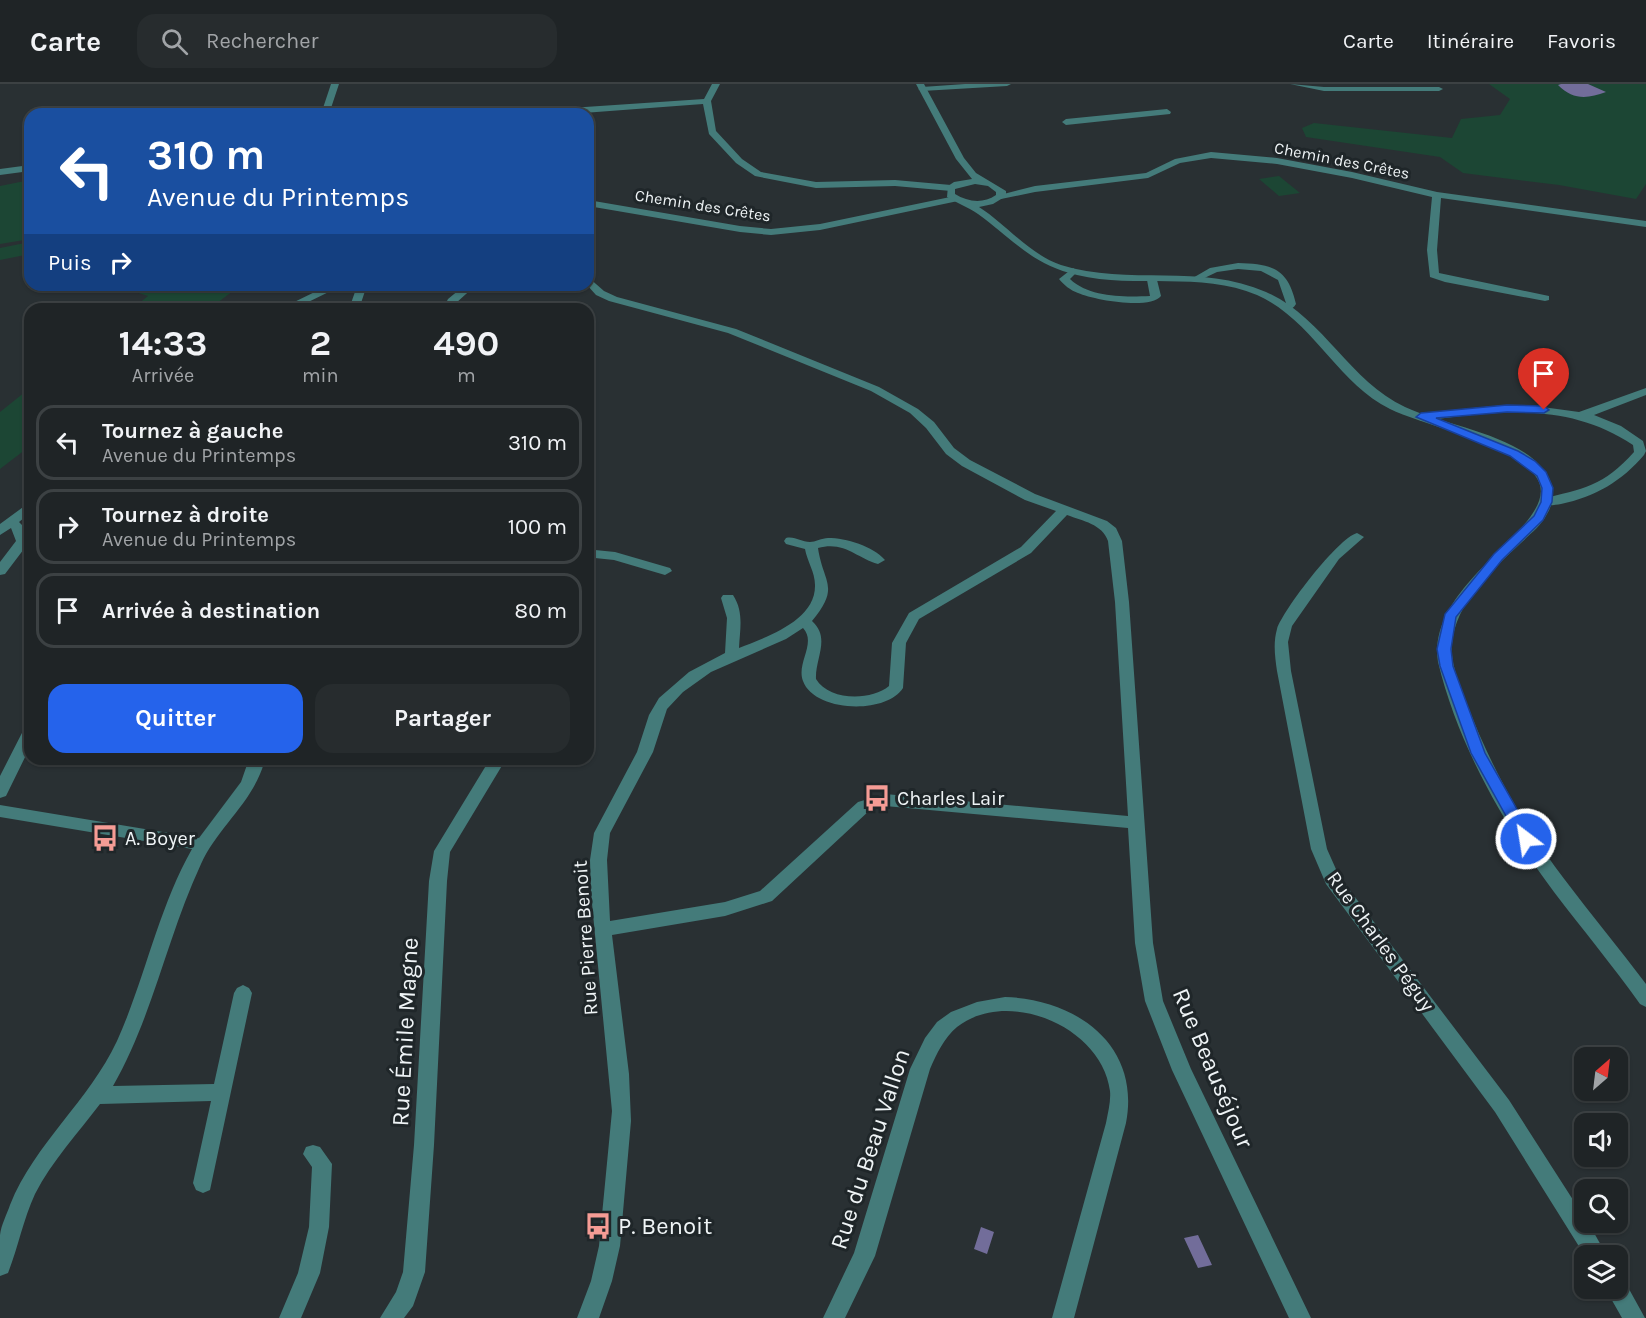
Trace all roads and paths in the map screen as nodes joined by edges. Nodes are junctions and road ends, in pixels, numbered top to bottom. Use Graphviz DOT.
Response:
graph roads {
  1 [pos="335,84"];
  2 [pos="716,84"];
  3 [pos="1007,84"];
  4 [pos="1294,84"];
  5 [pos="921,87"];
  6 [pos="1438,89"];
  7 [pos="707,101"];
  8 [pos="327,108"];
  9 [pos="594,109"];
  10 [pos="1167,112"];
  11 [pos="1066,122"];
  12 [pos="960,159"];
  13 [pos="24,169"];
  14 [pos="0,172"];
  15 [pos="984,182"];
  16 [pos="954,186"];
  17 [pos="997,195"];
  18 [pos="1437,195"];
  19 [pos="955,199"];
  20 [pos="967,203"];
  21 [pos="594,204"];
  22 [pos="998,224"];
  23 [pos="1646,224"];
  24 [pos="1073,271"];
  25 [pos="1196,279"];
  26 [pos="1152,280"];
  27 [pos="594,286"];
  28 [pos="324,291"];
  29 [pos="464,291"];
  30 [pos="315,295"];
  31 [pos="1545,298"];
  32 [pos="298,303"];
  33 [pos="312,303"];
  34 [pos="452,303"];
  35 [pos="1287,307"];
  36 [pos="1646,392"];
  37 [pos="1578,416"];
  38 [pos="1421,417"];
  39 [pos="1546,502"];
  40 [pos="1065,510"];
  41 [pos="24,511"];
  42 [pos="12,522"];
  43 [pos="0,531"];
  44 [pos="1357,537"];
  45 [pos="790,541"];
  46 [pos="811,546"];
  47 [pos="594,554"];
  48 [pos="878,560"];
  49 [pos="0,571"];
  50 [pos="665,571"];
  51 [pos="728,598"];
  52 [pos="804,620"];
  53 [pos="732,654"];
  54 [pos="24,743"];
  55 [pos="256,765"];
  56 [pos="494,765"];
  57 [pos="0,792"];
  58 [pos="0,812"];
  59 [pos="1136,823"];
  60 [pos="203,845"];
  61 [pos="603,929"];
  62 [pos="243,993"];
  63 [pos="1646,999"];
  64 [pos="222,1092"];
  65 [pos="96,1095"];
  66 [pos="313,1154"];
  67 [pos="203,1184"];
  68 [pos="1590,1245"];
  69 [pos="0,1266"];
  70 [pos="1623,1299"];
  71 [pos="290,1318"];
  72 [pos="391,1318"];
  73 [pos="588,1318"];
  74 [pos="834,1318"];
  75 [pos="1063,1318"];
  76 [pos="1300,1318"];
  77 [pos="1634,1318"];
  1 -- 8 [label="street"];
  2 -- 7 [label="street"];
  3 -- 5 [label="street"];
  4 -- 6 [label="street"];
  5 -- 12 [label="street"];
  7 -- 9 [label="street"];
  7 -- 16 [label="street"];
  10 -- 11 [label="street"];
  12 -- 15 [label="street"];
  12 -- 16 [label="street"];
  13 -- 14 [label="street"];
  15 -- 16 [label="street"];
  15 -- 17 [label="street"];
  16 -- 19 [label="street"];
  17 -- 18 [label="street, Chemin des Crêtes"];
  17 -- 20 [label="street, Chemin des Crêtes"];
  17 -- 22 [label="street"];
  18 -- 23 [label="street, Chemin des Crêtes"];
  18 -- 31 [label="street"];
  19 -- 20 [label="street"];
  19 -- 21 [label="street, Chemin des Crêtes"];
  20 -- 22 [label="street"];
  22 -- 24 [label="street"];
  24 -- 26 [label="street"];
  24 -- 26 [label="street"];
  25 -- 26 [label="street"];
  25 -- 35 [label="street"];
  25 -- 35 [label="street"];
  27 -- 40 [label="street, Rue Beauséjour"];
  28 -- 30 [label="street"];
  29 -- 34 [label="street"];
  30 -- 32 [label="street"];
  30 -- 33 [label="street"];
  35 -- 38 [label="street"];
  36 -- 37 [label="street"];
  37 -- 38 [label="street"];
  37 -- 39 [label="street"];
  38 -- 39 [label="street"];
  39 -- 63 [label="street"];
  40 -- 52 [label="street"];
  40 -- 59 [label="street, Rue Beauséjour"];
  41 -- 42 [label="street"];
  42 -- 43 [label="street"];
  42 -- 49 [label="street"];
  44 -- 68 [label="street, Rue Charles Péguy"];
  45 -- 46 [label="street"];
  46 -- 48 [label="street"];
  46 -- 52 [label="street, Rue Pierre Benoit"];
  47 -- 50 [label="street"];
  51 -- 53 [label="street"];
  52 -- 53 [label="street, Rue Pierre Benoit"];
  53 -- 61 [label="street, Rue Pierre Benoit"];
  54 -- 57 [label="street"];
  55 -- 60 [label="street"];
  56 -- 72 [label="street, Rue Émile Magne"];
  58 -- 60 [label="street"];
  59 -- 61 [label="street"];
  59 -- 76 [label="street, Rue Beauséjour"];
  60 -- 65 [label="street"];
  61 -- 73 [label="street, Rue Pierre Benoit"];
  62 -- 64 [label="street"];
  64 -- 65 [label="street"];
  64 -- 67 [label="street"];
  65 -- 69 [label="street"];
  66 -- 71 [label="street"];
  70 -- 77 [label="street"];
  74 -- 75 [label="street, Rue du Beau Vallon"];
}
